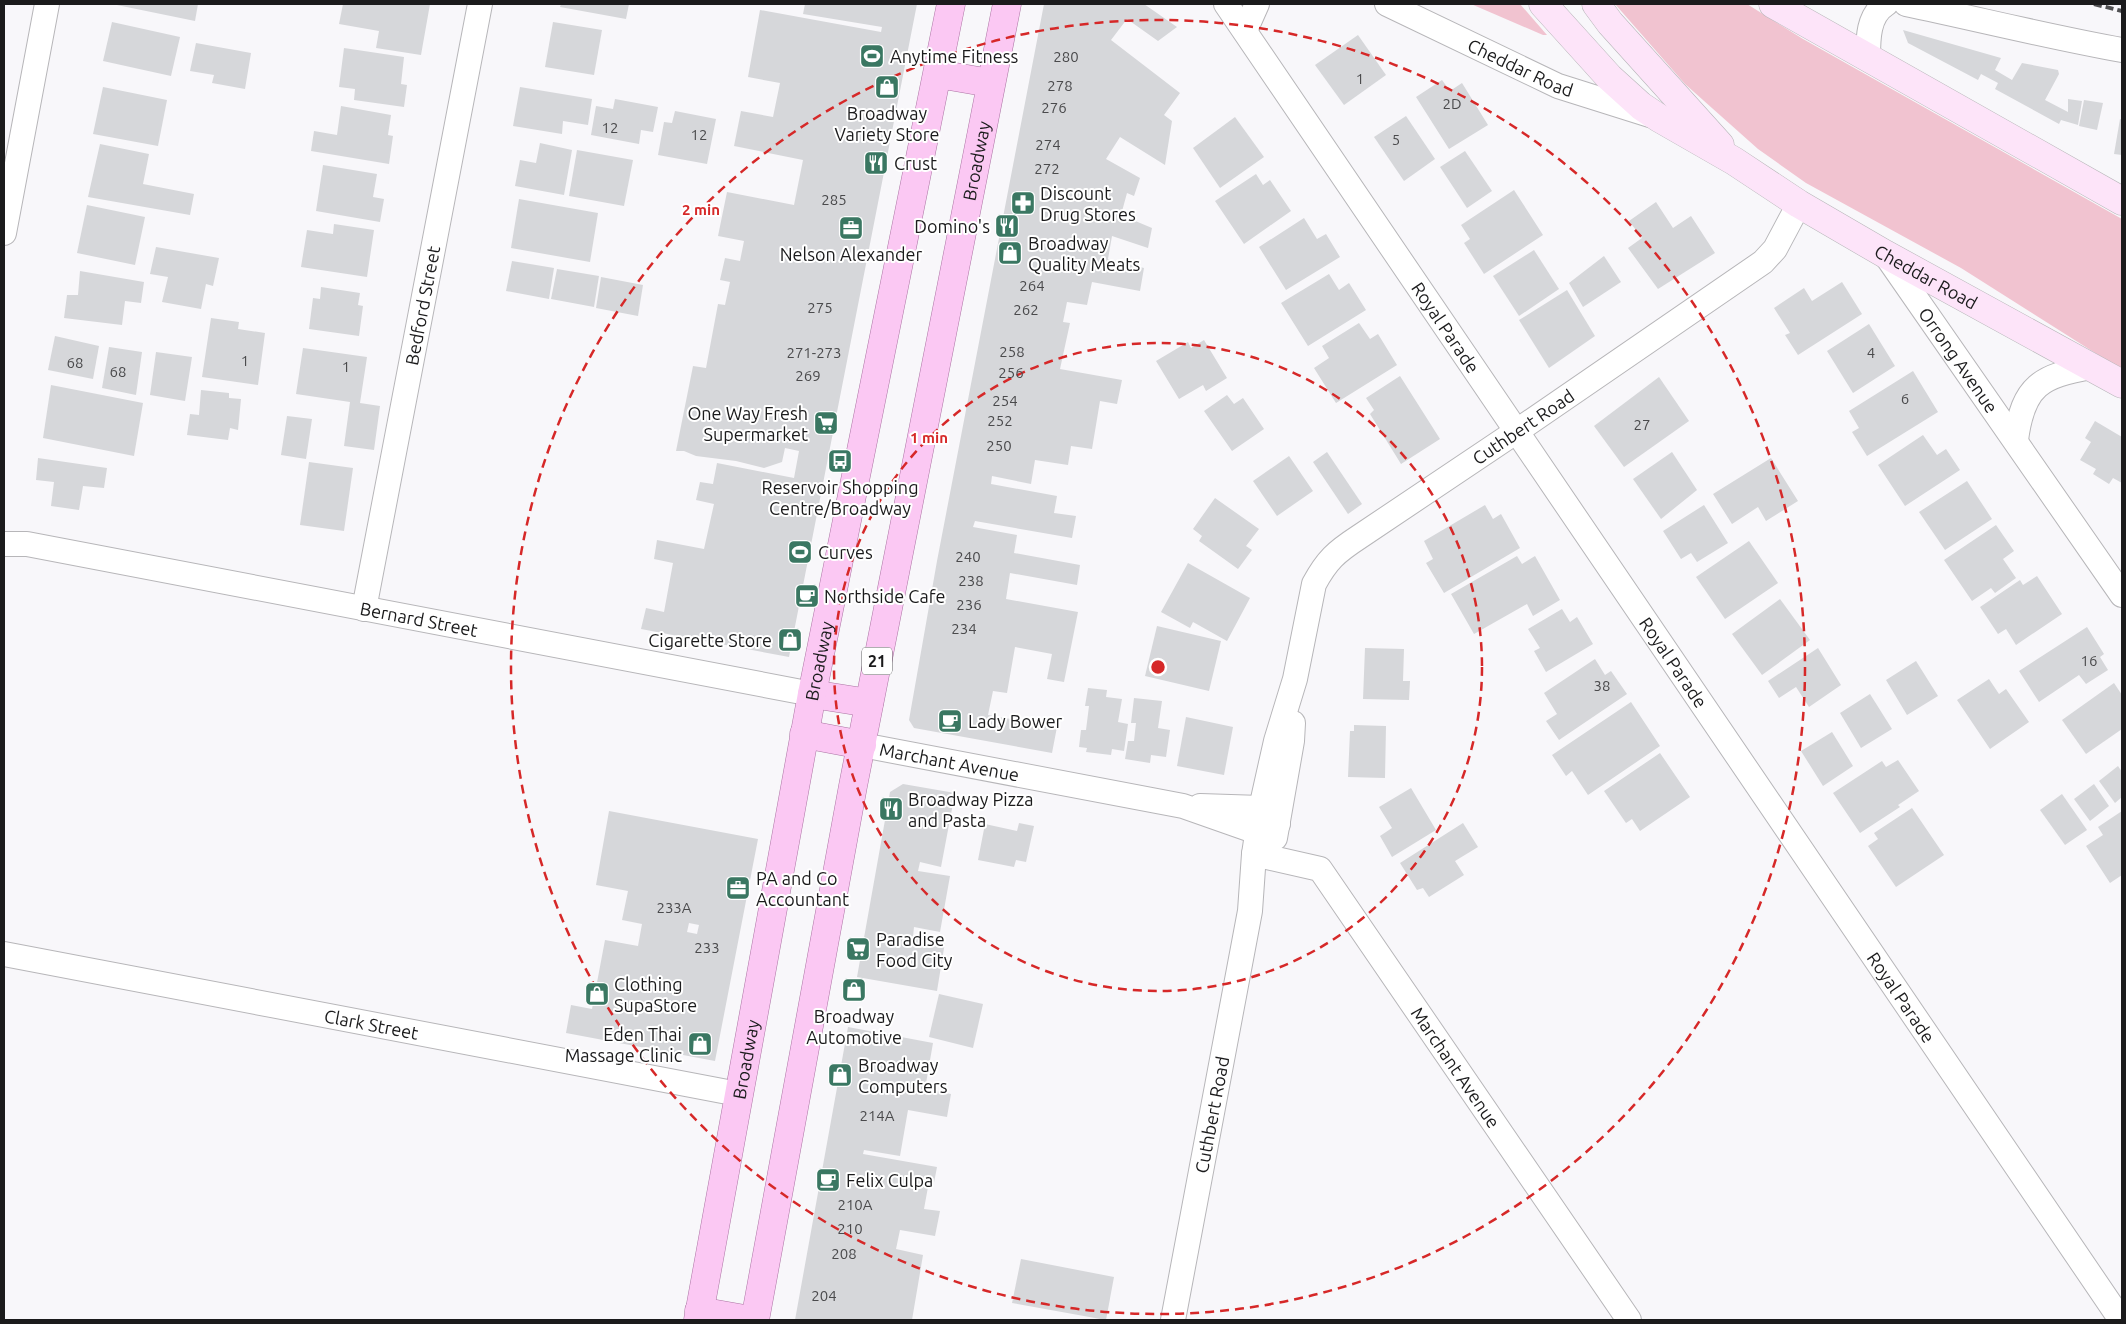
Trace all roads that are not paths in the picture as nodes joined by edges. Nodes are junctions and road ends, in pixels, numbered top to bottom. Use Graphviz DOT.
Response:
graph roads {
  1 [pos="47,4"];
  2 [pos="480,4"];
  3 [pos="951,4"];
  4 [pos="1007,4"];
  5 [pos="1226,4"];
  6 [pos="1256,4"];
  7 [pos="1387,4"];
  8 [pos="1543,4"];
  9 [pos="1596,4"];
  10 [pos="1773,4"];
  11 [pos="1886,4"];
  12 [pos="1906,4"];
  13 [pos="1945,4"];
  14 [pos="1982,20"];
  15 [pos="1245,31"];
  16 [pos="2122,50"];
  17 [pos="1868,58"];
  18 [pos="938,74"];
  19 [pos="990,83"];
  20 [pos="1659,118"];
  21 [pos="1734,161"];
  22 [pos="2122,201"];
  23 [pos="1799,204"];
  24 [pos="4,233"];
  25 [pos="1885,254"];
  26 [pos="2092,367"];
  27 [pos="2122,384"];
  28 [pos="1517,431"];
  29 [pos="2016,440"];
  30 [pos="4,536"];
  31 [pos="15,544"];
  32 [pos="2122,595"];
  33 [pos="364,609"];
  34 [pos="1295,679"];
  35 [pos="812,694"];
  36 [pos="869,703"];
  37 [pos="804,734"];
  38 [pos="862,744"];
  39 [pos="1184,806"];
  40 [pos="1261,808"];
  41 [pos="1265,842"];
  42 [pos="4,954"];
  43 [pos="738,1094"];
  44 [pos="699,1316"];
  45 [pos="750,1320"];
  46 [pos="755,1320"];
  47 [pos="1173,1320"];
  48 [pos="1629,1320"];
  49 [pos="2121,1320"];
  1 -- 24 [label="street"];
  2 -- 33 [label="street, Bedford Street"];
  3 -- 18 [label="main road, Broadway"];
  4 -- 19 [label="main road, Broadway / 21"];
  5 -- 15 [label="street, Royal Parade"];
  6 -- 15 [label="street"];
  7 -- 20 [label="street, Cheddar Road"];
  8 -- 20 [label="main road, Cheddar Road"];
  9 -- 21 [label="main road, Cheddar Road"];
  10 -- 17 [label="main road"];
  11 -- 17 [label="street"];
  12 -- 14 [label="street"];
  13 -- 14 [label="street"];
  14 -- 16 [label="street"];
  15 -- 28 [label="street, Royal Parade"];
  17 -- 22 [label="main road"];
  18 -- 19 [label="main road"];
  18 -- 35 [label="main road, Broadway"];
  19 -- 36 [label="main road, Broadway / 21"];
  20 -- 21 [label="main road, Cheddar Road"];
  21 -- 23 [label="main road, Cheddar Road"];
  23 -- 25 [label="main road, Cheddar Road"];
  23 -- 28 [label="street, Cuthbert Road"];
  25 -- 26 [label="main road, Cheddar Road"];
  25 -- 29 [label="street, Orrong Avenue"];
  26 -- 27 [label="main road, Cheddar Road"];
  26 -- 29 [label="street, Orrong Avenue"];
  28 -- 34 [label="street, Cuthbert Road"];
  28 -- 49 [label="street, Royal Parade"];
  29 -- 32 [label="street, Orrong Avenue"];
  30 -- 31 [label="street, Bernard Street"];
  31 -- 33 [label="street, Bernard Street"];
  33 -- 35 [label="street, Bernard Street"];
  34 -- 40 [label="street, Cuthbert Road"];
  34 -- 41 [label="street, Cuthbert Road"];
  35 -- 36 [label="main road"];
  35 -- 37 [label="main road, Broadway"];
  36 -- 38 [label="main road, Broadway / 21"];
  37 -- 38 [label="main road"];
  37 -- 43 [label="main road, Broadway"];
  38 -- 39 [label="street, Marchant Avenue"];
  38 -- 46 [label="main road, Broadway / 21"];
  39 -- 40 [label="street, Marchant Avenue"];
  39 -- 41 [label="street, Marchant Avenue"];
  40 -- 41 [label="street"];
  41 -- 47 [label="street, Cuthbert Road"];
  41 -- 48 [label="street, Marchant Avenue"];
  42 -- 43 [label="street, Clark Street"];
  43 -- 44 [label="main road, Broadway"];
  44 -- 45 [label="main road"];
}
